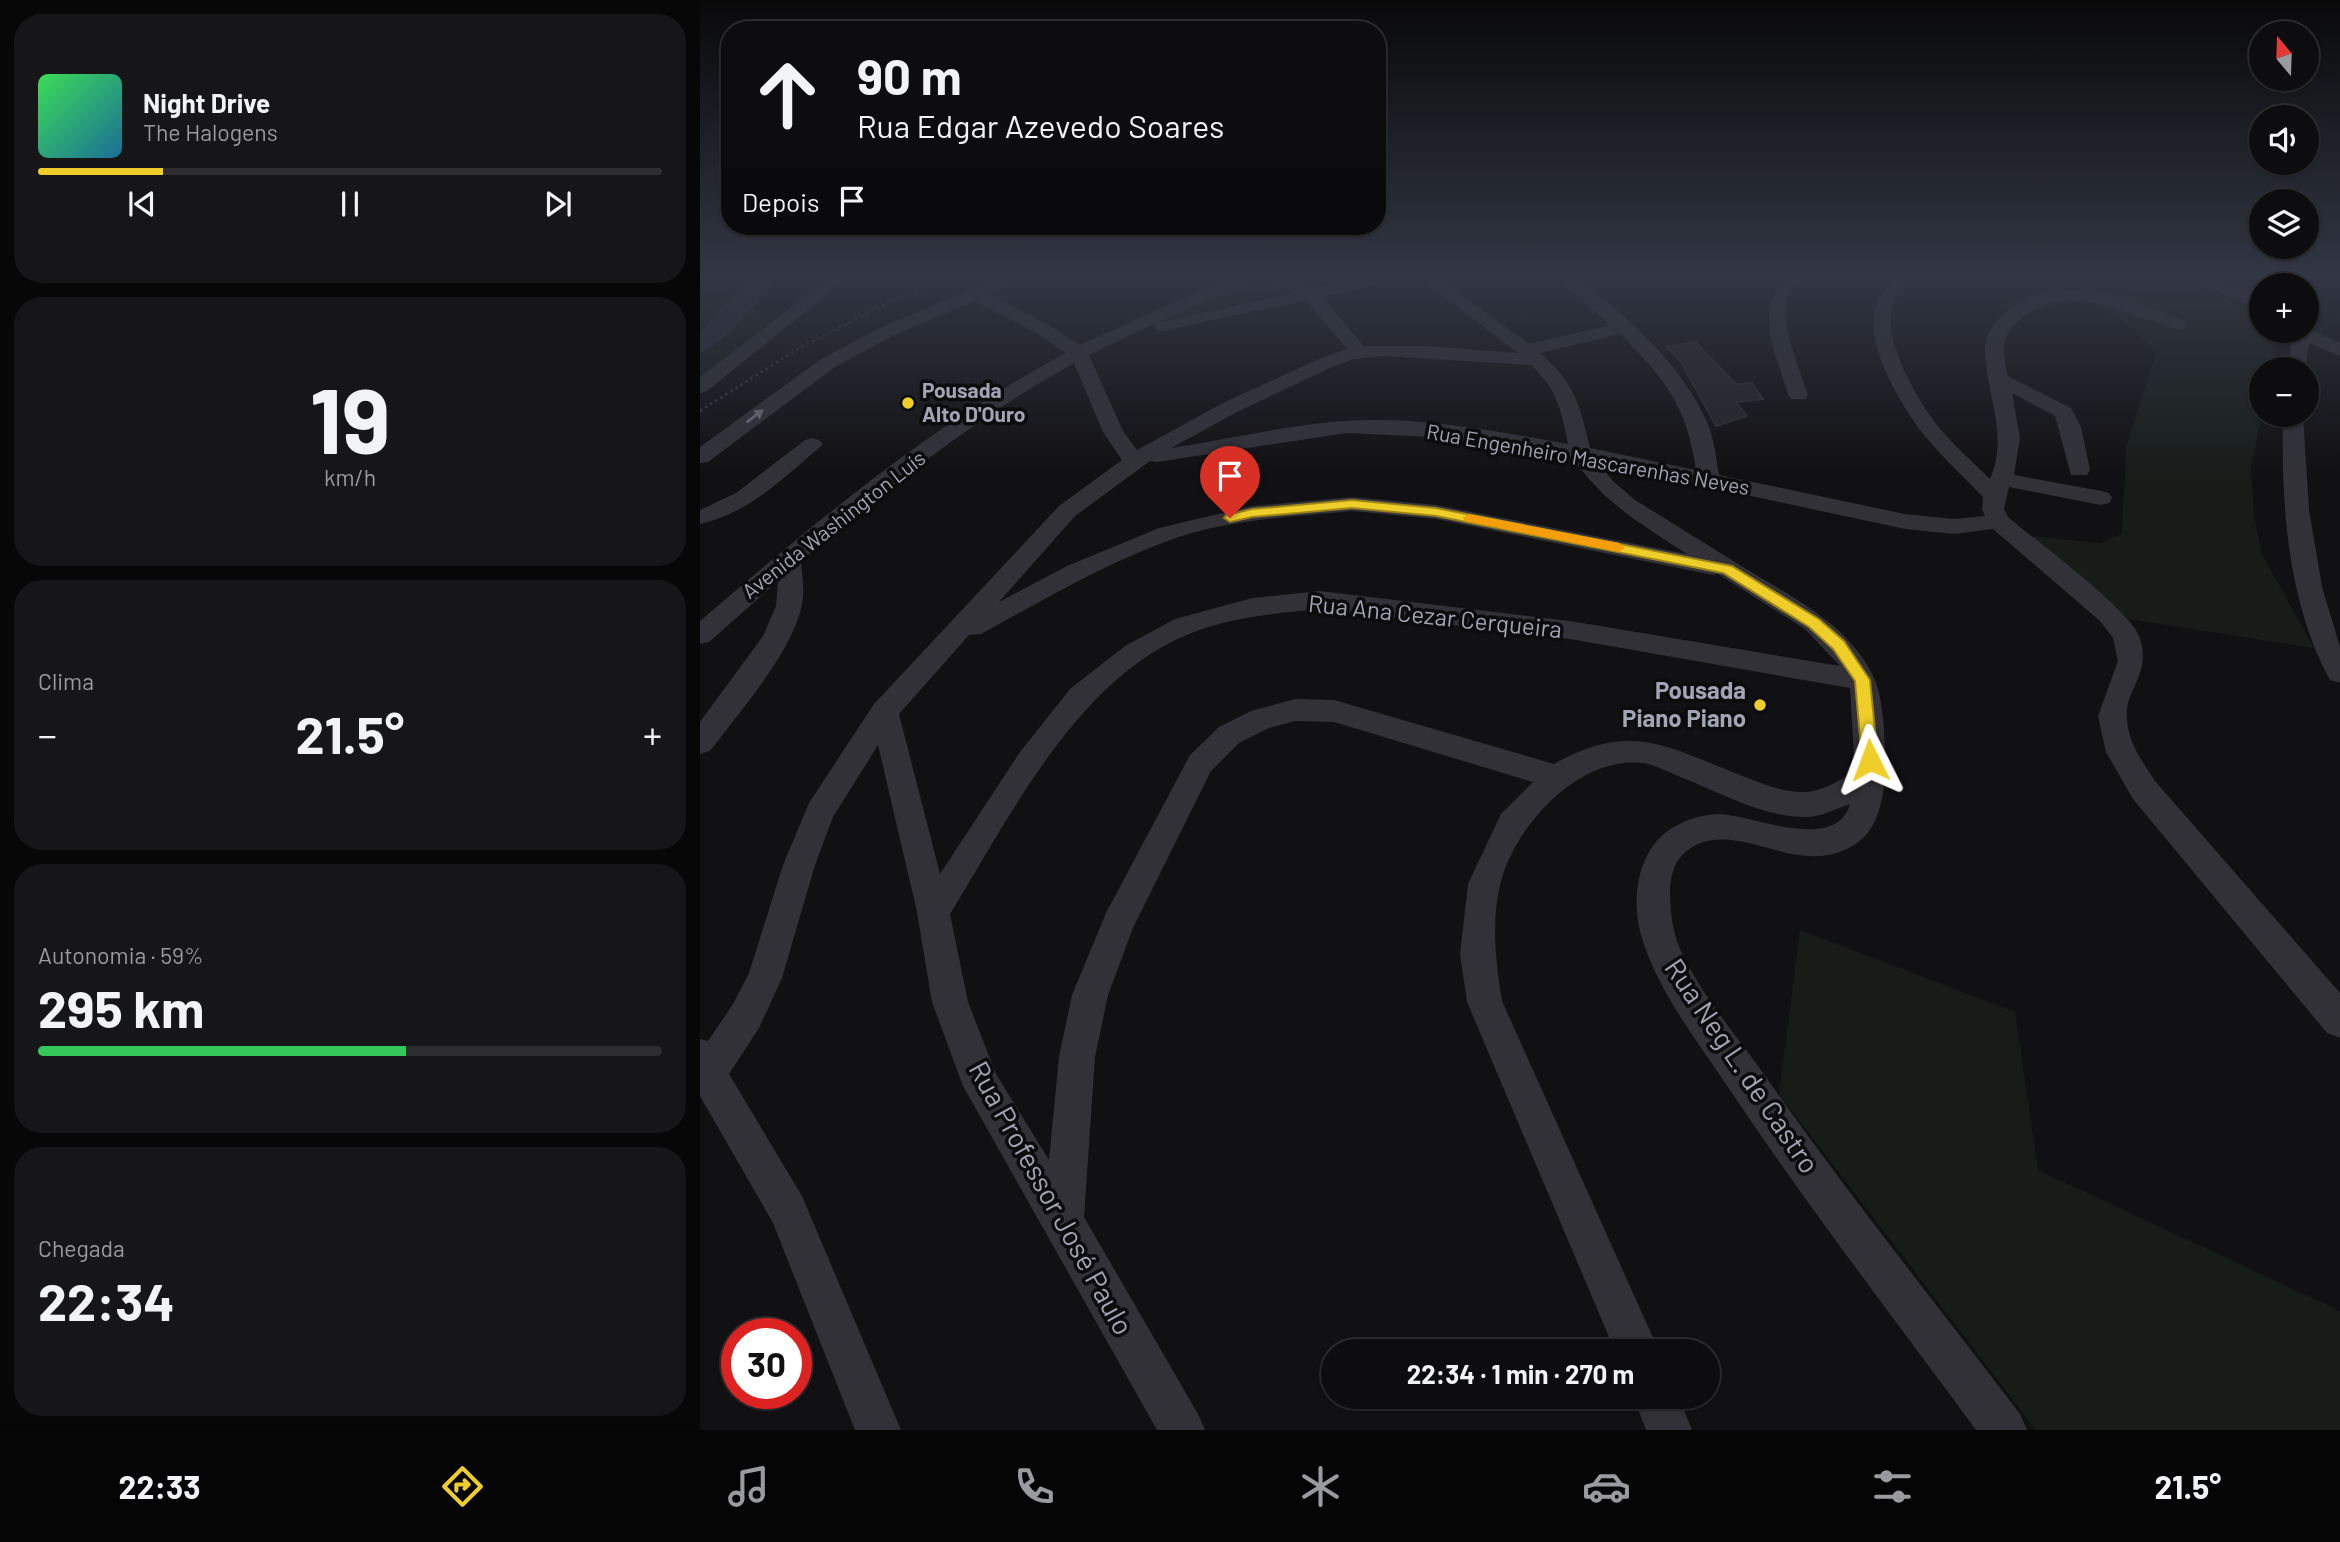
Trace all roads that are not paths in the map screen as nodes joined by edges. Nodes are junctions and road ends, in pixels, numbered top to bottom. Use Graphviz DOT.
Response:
graph roads {
  1 [pos="758,342"];
  2 [pos="868,342"];
  3 [pos="1063,342"];
  4 [pos="1103,342"];
  5 [pos="1350,342"];
  6 [pos="1513,342"];
  7 [pos="1576,342"];
  8 [pos="1635,342"];
  9 [pos="1784,342"];
  10 [pos="1885,342"];
  11 [pos="1995,342"];
  12 [pos="2321,342"];
  13 [pos="2340,350"];
  14 [pos="1079,352"];
  15 [pos="1359,352"];
  16 [pos="1531,355"];
  17 [pos="2000,380"];
  18 [pos="700,387"];
  19 [pos="1798,395"];
  20 [pos="2295,427"];
  21 [pos="812,444"];
  22 [pos="1581,455"];
  23 [pos="700,457"];
  24 [pos="1133,460"];
  25 [pos="2079,470"];
  26 [pos="1709,481"];
  27 [pos="1998,498"];
  28 [pos="2101,498"];
  29 [pos="700,517"];
  30 [pos="789,557"];
  31 [pos="1727,570"];
  32 [pos="700,635"];
  33 [pos="954,636"];
  34 [pos="2340,673"];
  35 [pos="1862,680"];
  36 [pos="884,712"];
  37 [pos="700,743"];
  38 [pos="1557,777"];
  39 [pos="1870,778"];
  40 [pos="933,912"];
  41 [pos="2340,1020"];
  42 [pos="704,1062"];
  43 [pos="1063,1221"];
  44 [pos="1632,1339"];
  45 [pos="1660,1409"];
  46 [pos="878,1430"];
  47 [pos="1181,1430"];
  48 [pos="1669,1430"];
  49 [pos="2004,1430"];
  1 -- 18 [label="street"];
  23 -- 2 [label="street, one-way"];
  3 -- 14 [label="street"];
  4 -- 14 [label="street, Avenida Washington Luís"];
  5 -- 15 [label="street"];
  6 -- 16 [label="street"];
  7 -- 16 [label="street"];
  8 -- 26 [label="street"];
  9 -- 19 [label="street"];
  10 -- 27 [label="street"];
  11 -- 17 [label="street"];
  12 -- 13 [label="street"];
  14 -- 24 [label="street"];
  14 -- 30 [label="street, Avenida Washington Luís"];
  15 -- 16 [label="street"];
  15 -- 24 [label="street"];
  16 -- 22 [label="street"];
  17 -- 25 [label="street"];
  17 -- 27 [label="street"];
  20 -- 34 [label="street"];
  21 -- 29 [label="street"];
  22 -- 24 [label="street, Rua Engenheiro Mascarenhas Neves"];
  22 -- 26 [label="street, Rua Engenheiro Mascarenhas Neves"];
  22 -- 31 [label="street"];
  24 -- 33 [label="street"];
  26 -- 27 [label="street, Rua Engenheiro Mascarenhas Neves"];
  27 -- 28 [label="street"];
  27 -- 41 [label="street"];
  30 -- 32 [label="street, Avenida Washington Luís"];
  30 -- 37 [label="street"];
  31 -- 33 [label="street"];
  31 -- 35 [label="street"];
  33 -- 36 [label="street"];
  35 -- 39 [label="street, Rua Neg L. de Castro"];
  35 -- 40 [label="street, Rua Ana Cezar Cerqueira"];
  36 -- 40 [label="street, Rua Professor José Paulo"];
  36 -- 42 [label="street"];
  38 -- 39 [label="street"];
  38 -- 43 [label="street"];
  38 -- 44 [label="street"];
  39 -- 49 [label="street, Rua Neg L. de Castro"];
  40 -- 43 [label="street, Rua Professor José Paulo"];
  42 -- 46 [label="street"];
  43 -- 47 [label="street, Rua Professor José Paulo"];
  45 -- 48 [label="street"];
}
